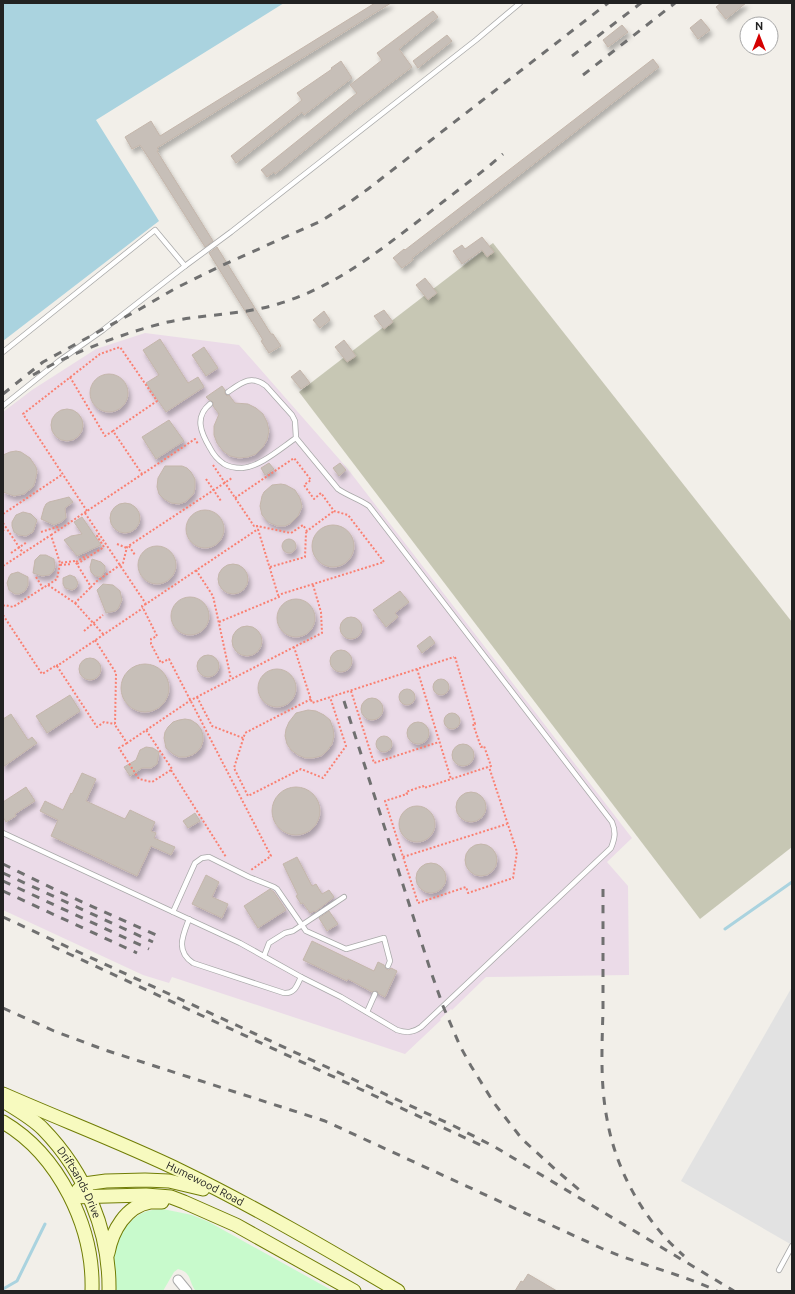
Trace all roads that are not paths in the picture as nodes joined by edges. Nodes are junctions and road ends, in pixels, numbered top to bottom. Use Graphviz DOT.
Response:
graph roads {
  1 [pos="520,3"];
  2 [pos="185,266"];
  3 [pos="3,352"];
  4 [pos="228,392"];
  5 [pos="210,404"];
  6 [pos="3,406"];
  7 [pos="296,438"];
  8 [pos="3,833"];
  9 [pos="344,897"];
  10 [pos="173,912"];
  11 [pos="188,919"];
  12 [pos="302,926"];
  13 [pos="264,956"];
  14 [pos="388,966"];
  15 [pos="301,976"];
  16 [pos="375,994"];
  17 [pos="367,1012"];
  18 [pos="3,1094"];
  19 [pos="3,1100"];
  20 [pos="3,1122"];
  21 [pos="86,1190"];
  22 [pos="71,1197"];
  23 [pos="184,1202"];
  24 [pos="242,1202"];
  25 [pos="792,1246"];
  26 [pos="107,1256"];
  27 [pos="779,1270"];
  28 [pos="178,1280"];
  29 [pos="92,1291"];
  30 [pos="109,1291"];
  31 [pos="187,1291"];
  32 [pos="354,1291"];
  33 [pos="398,1291"];
  1 -- 2 [label="lane"];
  2 -- 3 [label="lane"];
  2 -- 6 [label="lane"];
  4 -- 7 [label="lane"];
  5 -- 7 [label="lane"];
  7 -- 17 [label="lane"];
  8 -- 10 [label="lane"];
  9 -- 12 [label="lane"];
  10 -- 11 [label="lane"];
  10 -- 12 [label="lane"];
  11 -- 13 [label="lane"];
  11 -- 15 [label="lane"];
  12 -- 13 [label="lane"];
  12 -- 14 [label="lane"];
  13 -- 15 [label="lane"];
  15 -- 17 [label="lane"];
  16 -- 17 [label="lane"];
  18 -- 24 [label="main road, Humewood Road"];
  19 -- 21 [label="main road, Driftsands Drive"];
  20 -- 22 [label="main road"];
  21 -- 22 [label="main road"];
  21 -- 23 [label="main road, Humewood Road"];
  21 -- 24 [label="main road"];
  21 -- 26 [label="main road, Driftsands Drive"];
  22 -- 29 [label="main road, Driftsands Drive"];
  23 -- 26 [label="main road"];
  23 -- 32 [label="main road, Humewood Road"];
  24 -- 33 [label="main road, Humewood Road"];
  25 -- 27 [label="lane"];
  26 -- 30 [label="main road, Driftsands Drive"];
  28 -- 31 [label="street"];
}
